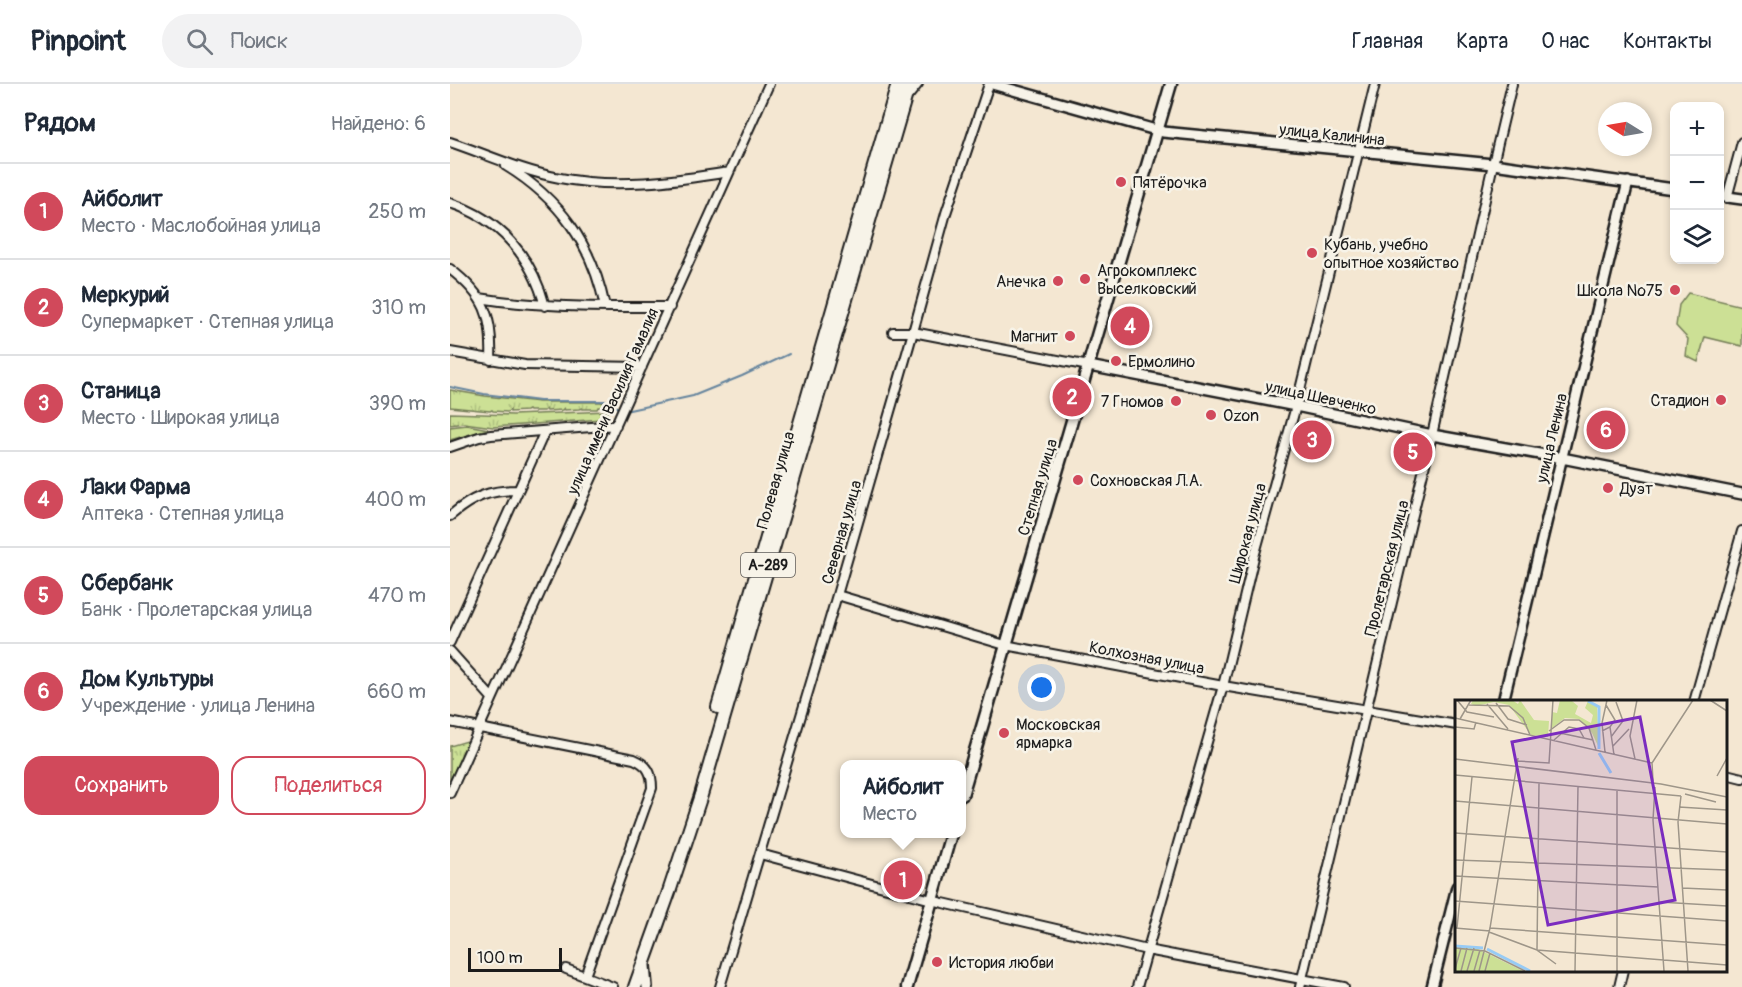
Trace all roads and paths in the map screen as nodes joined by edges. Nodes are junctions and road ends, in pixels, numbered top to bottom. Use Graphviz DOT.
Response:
graph roads {
  1 [pos="769,84"];
  2 [pos="897,84"];
  3 [pos="909,84"];
  4 [pos="918,84"];
  5 [pos="991,84"];
  6 [pos="1171,84"];
  7 [pos="1375,84"];
  8 [pos="1512,84"];
  9 [pos="901,106"];
  10 [pos="1156,131"];
  11 [pos="450,142"];
  12 [pos="1742,142"];
  13 [pos="1359,152"];
  14 [pos="484,153"];
  15 [pos="1492,164"];
  16 [pos="729,172"];
  17 [pos="1628,182"];
  18 [pos="1670,188"];
  19 [pos="1724,194"];
  20 [pos="1724,197"];
  21 [pos="1742,199"];
  22 [pos="450,203"];
  23 [pos="450,269"];
  24 [pos="479,298"];
  25 [pos="545,306"];
  26 [pos="605,307"];
  27 [pos="670,307"];
  28 [pos="893,332"];
  29 [pos="914,332"];
  30 [pos="450,352"];
  31 [pos="491,360"];
  32 [pos="1089,366"];
  33 [pos="642,367"];
  34 [pos="1296,406"];
  35 [pos="616,425"];
  36 [pos="544,431"];
  37 [pos="1432,435"];
  38 [pos="450,447"];
  39 [pos="1562,458"];
  40 [pos="518,490"];
  41 [pos="1742,494"];
  42 [pos="450,516"];
  43 [pos="1742,531"];
  44 [pos="837,595"];
  45 [pos="450,642"];
  46 [pos="1005,645"];
  47 [pos="450,651"];
  48 [pos="1223,686"];
  49 [pos="492,698"];
  50 [pos="1503,700"];
  51 [pos="1695,700"];
  52 [pos="1365,710"];
  53 [pos="450,722"];
  54 [pos="1455,725"];
  55 [pos="479,728"];
  56 [pos="1727,774"];
  57 [pos="1742,778"];
  58 [pos="966,781"];
  59 [pos="450,793"];
  60 [pos="950,838"];
  61 [pos="760,854"];
  62 [pos="1455,895"];
  63 [pos="932,899"];
  64 [pos="1147,950"];
  65 [pos="645,959"];
  66 [pos="566,969"];
  67 [pos="1623,972"];
  68 [pos="585,976"];
  69 [pos="1301,983"];
  70 [pos="613,987"];
  71 [pos="626,987"];
  72 [pos="635,987"];
  73 [pos="647,987"];
  74 [pos="720,987"];
  75 [pos="907,987"];
  76 [pos="1137,987"];
  77 [pos="1344,987"];
  78 [pos="1432,987"];
  79 [pos="1619,987"];
  1 -- 16 [label="street, улица имени Василия Гамалия"];
  2 -- 71 [label="highway, Полевая улица / А-289"];
  3 -- 9 [label="highway, Полевая улица / А-289"];
  4 -- 9 [label="street, А-289"];
  5 -- 10 [label="street, улица Калинина"];
  5 -- 29 [label="street, Северная улица"];
  6 -- 10 [label="main road, Степная улица"];
  7 -- 13 [label="street, Широкая улица"];
  8 -- 15 [label="street, Пролетарская улица"];
  9 -- 65 [label="highway, Полевая улица / А-289"];
  10 -- 13 [label="street, улица Калинина"];
  10 -- 32 [label="main road, Степная улица"];
  11 -- 14 [label="street"];
  12 -- 19 [label="street"];
  13 -- 15 [label="street, улица Калинина"];
  13 -- 34 [label="street, Широкая улица"];
  14 -- 16 [label="street"];
  14 -- 26 [label="street"];
  15 -- 17 [label="street, улица Калинина"];
  15 -- 37 [label="street, Пролетарская улица"];
  16 -- 27 [label="street, улица имени Василия Гамалия"];
  17 -- 18 [label="street, улица Калинина"];
  17 -- 39 [label="street, улица Ленина"];
  20 -- 21 [label="street"];
  22 -- 25 [label="street"];
  23 -- 24 [label="street"];
  24 -- 25 [label="street"];
  24 -- 31 [label="street"];
  25 -- 26 [label="street"];
  26 -- 27 [label="street"];
  27 -- 33 [label="street, улица имени Василия Гамалия"];
  28 -- 29 [label="street, улица Шевченко"];
  29 -- 32 [label="street, улица Шевченко"];
  29 -- 44 [label="street, Северная улица"];
  30 -- 31 [label="street"];
  31 -- 33 [label="street"];
  32 -- 34 [label="street, улица Шевченко"];
  32 -- 46 [label="main road, Степная улица"];
  33 -- 35 [label="street, улица имени Василия Гамалия"];
  34 -- 37 [label="street, улица Шевченко"];
  34 -- 48 [label="street, Широкая улица"];
  35 -- 36 [label="street"];
  35 -- 49 [label="street, улица имени Василия Гамалия"];
  36 -- 38 [label="street"];
  36 -- 40 [label="street"];
  37 -- 39 [label="street, улица Шевченко"];
  37 -- 52 [label="street, Пролетарская улица"];
  39 -- 41 [label="street, улица Шевченко"];
  39 -- 50 [label="street, улица Ленина"];
  40 -- 42 [label="street"];
  40 -- 45 [label="street"];
  43 -- 51 [label="street"];
  44 -- 46 [label="street, Колхозная улица"];
  44 -- 61 [label="street, Северная улица"];
  46 -- 48 [label="street, Колхозная улица"];
  46 -- 58 [label="main road, Степная улица"];
  47 -- 49 [label="street"];
  48 -- 52 [label="street, Колхозная улица"];
  48 -- 64 [label="street, Широкая улица"];
  49 -- 55 [label="street, улица имени Василия Гамалия"];
  52 -- 54 [label="street, Колхозная улица"];
  52 -- 69 [label="street, Пролетарская улица"];
  53 -- 55 [label="street"];
  55 -- 59 [label="street, улица имени Василия Гамалия"];
  55 -- 68 [label="street"];
  56 -- 57 [label="street"];
  60 -- 63 [label="main road"];
  61 -- 63 [label="street"];
  61 -- 74 [label="street, Северная улица"];
  62 -- 78 [label="street"];
  63 -- 64 [label="street"];
  63 -- 75 [label="main road"];
  64 -- 69 [label="street"];
  64 -- 76 [label="street, Широкая улица"];
  65 -- 72 [label="highway, Полевая улица / А-289"];
  65 -- 73 [label="street, А-289"];
  66 -- 68 [label="street"];
  67 -- 79 [label="street"];
  68 -- 70 [label="street"];
  69 -- 77 [label="street"];
}
